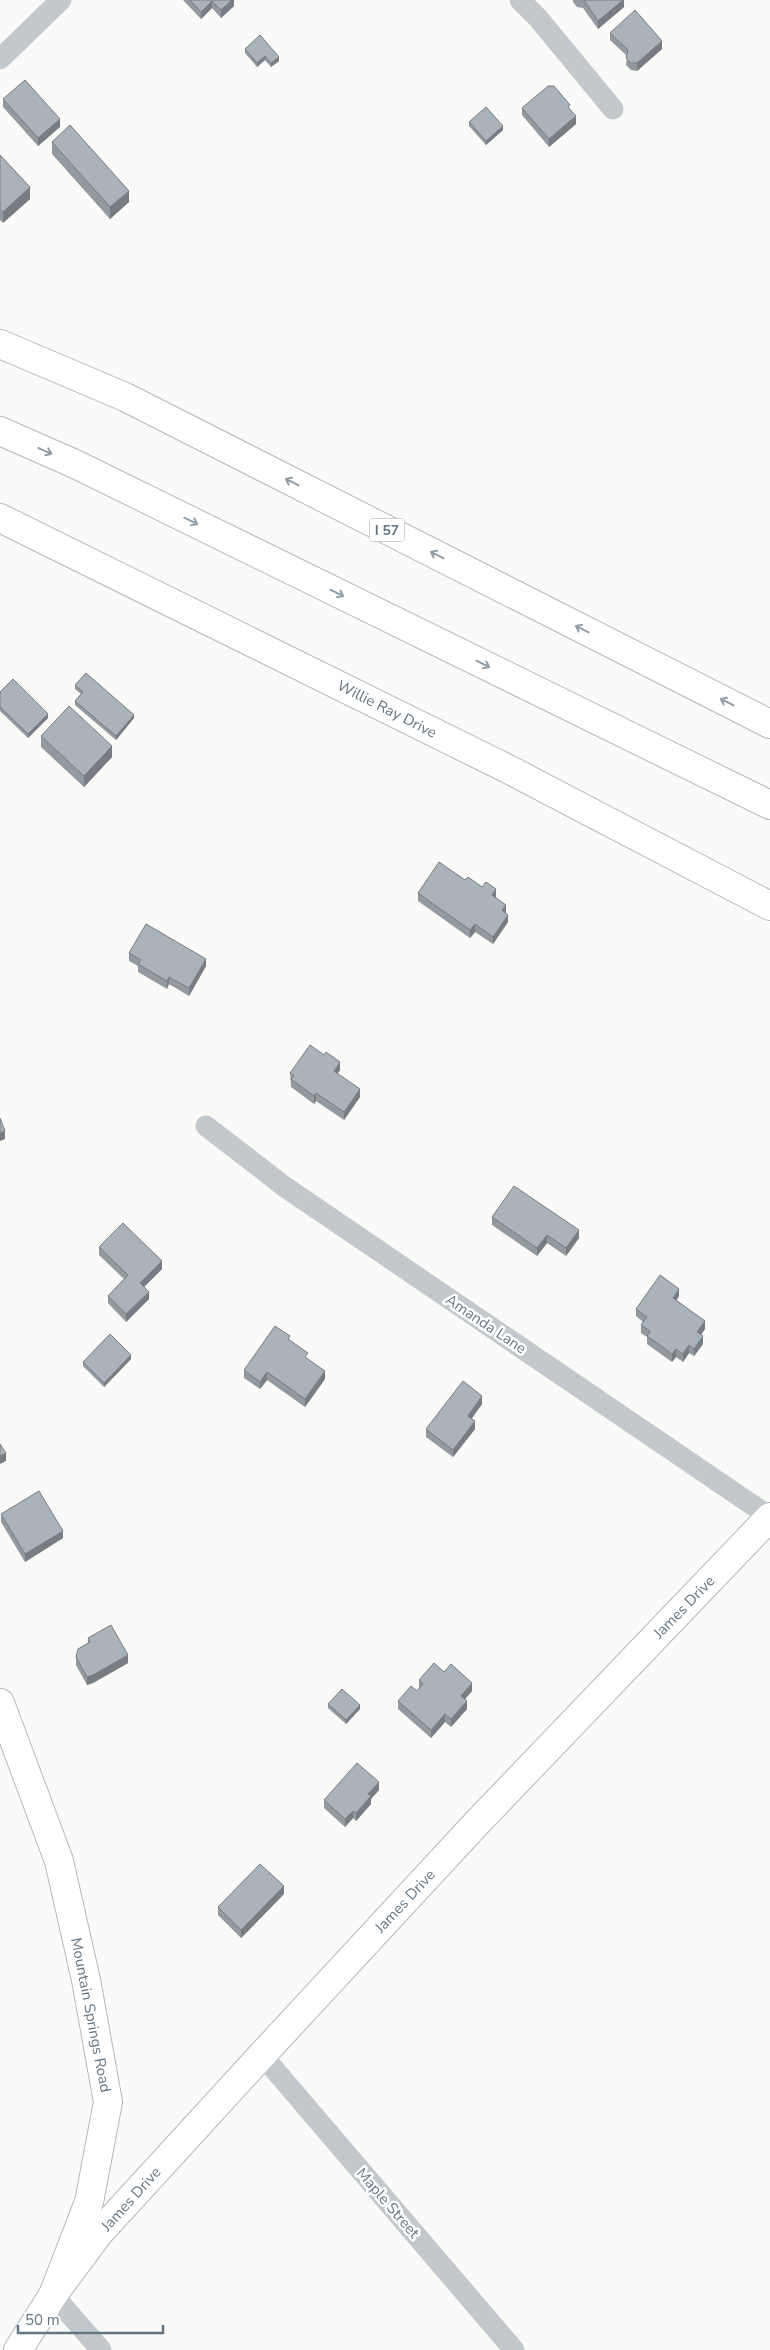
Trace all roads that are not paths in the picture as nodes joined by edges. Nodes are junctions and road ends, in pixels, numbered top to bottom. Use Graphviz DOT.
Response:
graph roads {
  1 [pos="62,0"];
  2 [pos="520,0"];
  3 [pos="0,59"];
  4 [pos="613,109"];
  5 [pos="0,344"];
  6 [pos="0,431"];
  7 [pos="0,518"];
  8 [pos="770,724"];
  9 [pos="770,805"];
  10 [pos="770,906"];
  11 [pos="206,1126"];
  12 [pos="770,1517"];
  13 [pos="0,1703"];
  14 [pos="262,2055"];
  15 [pos="53,2295"];
  16 [pos="18,2350"];
  17 [pos="101,2350"];
  18 [pos="514,2350"];
  1 -- 3 [label="street"];
  2 -- 4 [label="street"];
  8 -- 5 [label="main road, I 57, one-way"];
  6 -- 9 [label="main road, one-way"];
  7 -- 10 [label="main road, Willie Ray Drive"];
  11 -- 12 [label="street, Amanda Lane"];
  12 -- 14 [label="main road, James Drive"];
  13 -- 15 [label="main road, Mountain Springs Road"];
  14 -- 15 [label="main road, James Drive"];
  14 -- 18 [label="street, Maple Street"];
  15 -- 16 [label="main road, Mountain Springs Road"];
  15 -- 17 [label="street"];
}
